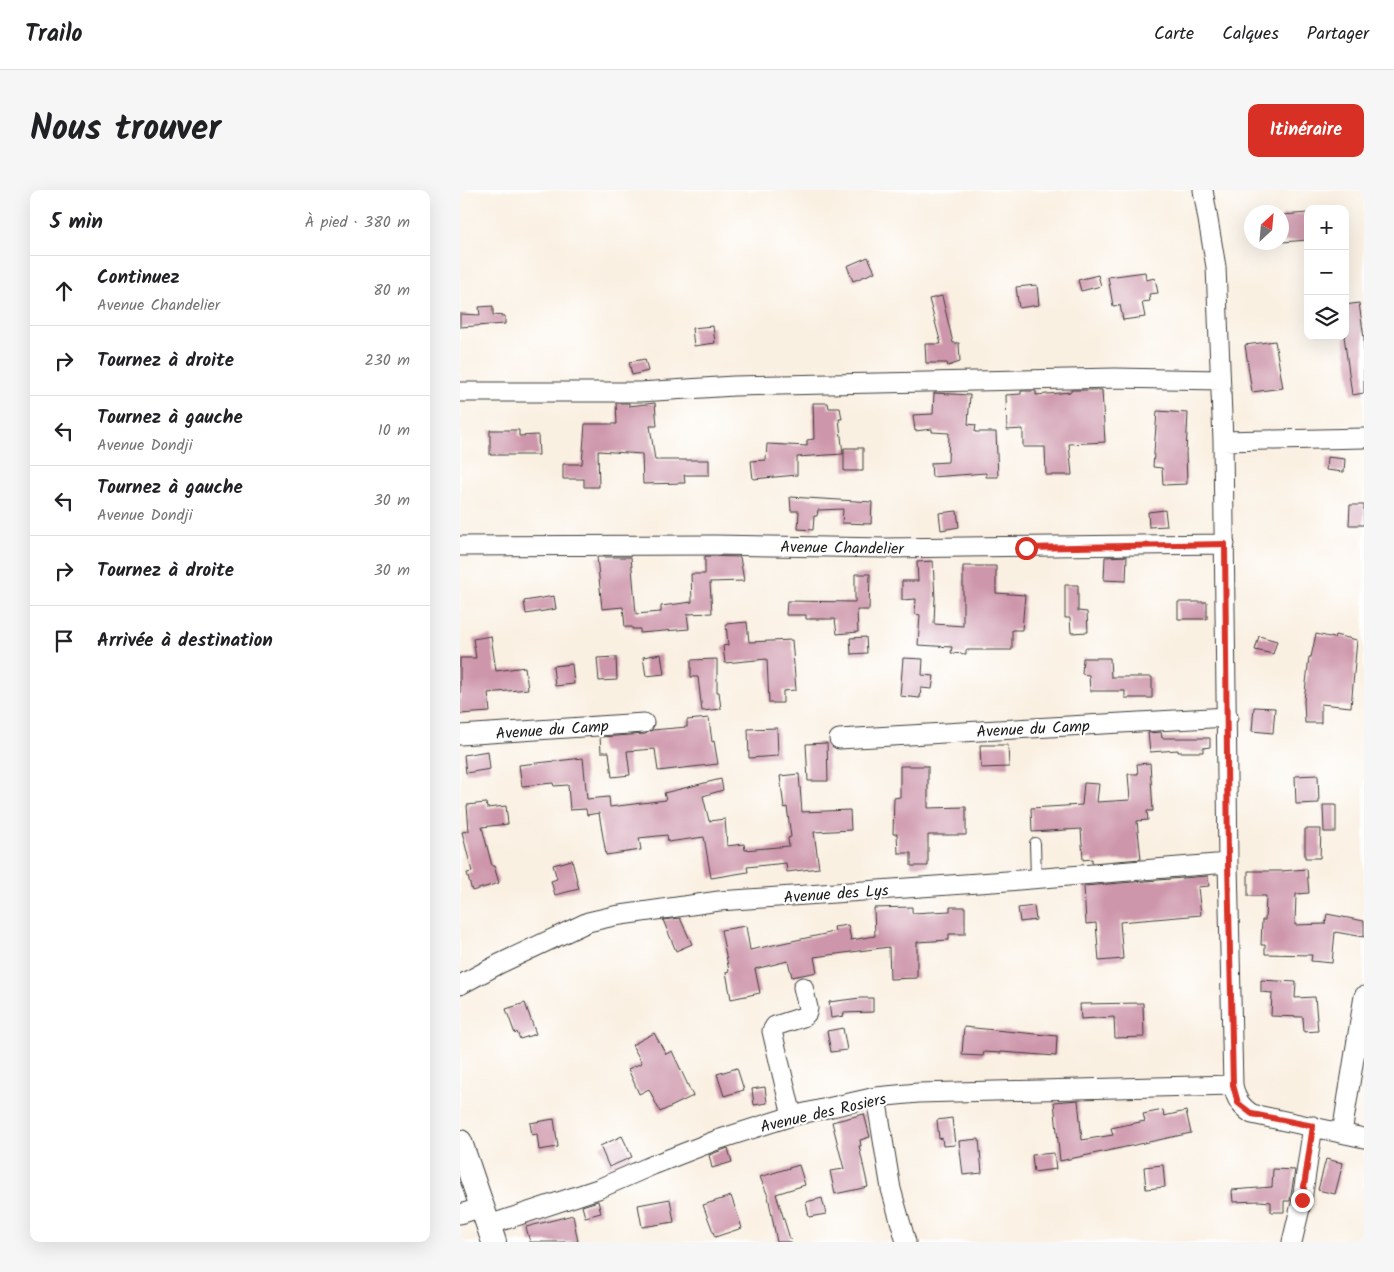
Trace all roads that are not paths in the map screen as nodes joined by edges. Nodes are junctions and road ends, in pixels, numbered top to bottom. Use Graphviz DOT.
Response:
graph roads {
  1 [pos="1203,190"];
  2 [pos="1220,380"];
  3 [pos="460,392"];
  4 [pos="1364,438"];
  5 [pos="1223,441"];
  6 [pos="1225,544"];
  7 [pos="460,546"];
  8 [pos="1228,717"];
  9 [pos="644,723"];
  10 [pos="460,735"];
  11 [pos="839,739"];
  12 [pos="1035,843"];
  13 [pos="1228,863"];
  14 [pos="1036,878"];
  15 [pos="460,985"];
  16 [pos="803,987"];
  17 [pos="1364,996"];
  18 [pos="1234,1090"];
  19 [pos="876,1097"];
  20 [pos="792,1116"];
  21 [pos="1313,1126"];
  22 [pos="1342,1133"];
  23 [pos="1364,1138"];
  24 [pos="460,1142"];
  25 [pos="460,1214"];
  26 [pos="489,1224"];
  27 [pos="906,1242"];
  28 [pos="1292,1242"];
  1 -- 2 [label="street"];
  2 -- 3 [label="street"];
  2 -- 5 [label="street"];
  4 -- 5 [label="street"];
  5 -- 6 [label="street"];
  6 -- 7 [label="street, Avenue Chandelier"];
  6 -- 8 [label="street"];
  8 -- 11 [label="street, Avenue du Camp"];
  8 -- 13 [label="street"];
  9 -- 10 [label="street, Avenue du Camp"];
  12 -- 14 [label="lane"];
  13 -- 14 [label="street, Avenue des Lys"];
  13 -- 18 [label="street"];
  14 -- 15 [label="street, Avenue des Lys"];
  16 -- 20 [label="street"];
  17 -- 22 [label="street"];
  18 -- 19 [label="street, Avenue des Rosiers"];
  18 -- 21 [label="street"];
  19 -- 20 [label="street, Avenue des Rosiers"];
  19 -- 27 [label="street"];
  20 -- 26 [label="street, Avenue des Rosiers"];
  21 -- 22 [label="street"];
  21 -- 28 [label="street"];
  22 -- 23 [label="street"];
  24 -- 26 [label="street"];
  25 -- 26 [label="street, Avenue des Rosiers"];
}
